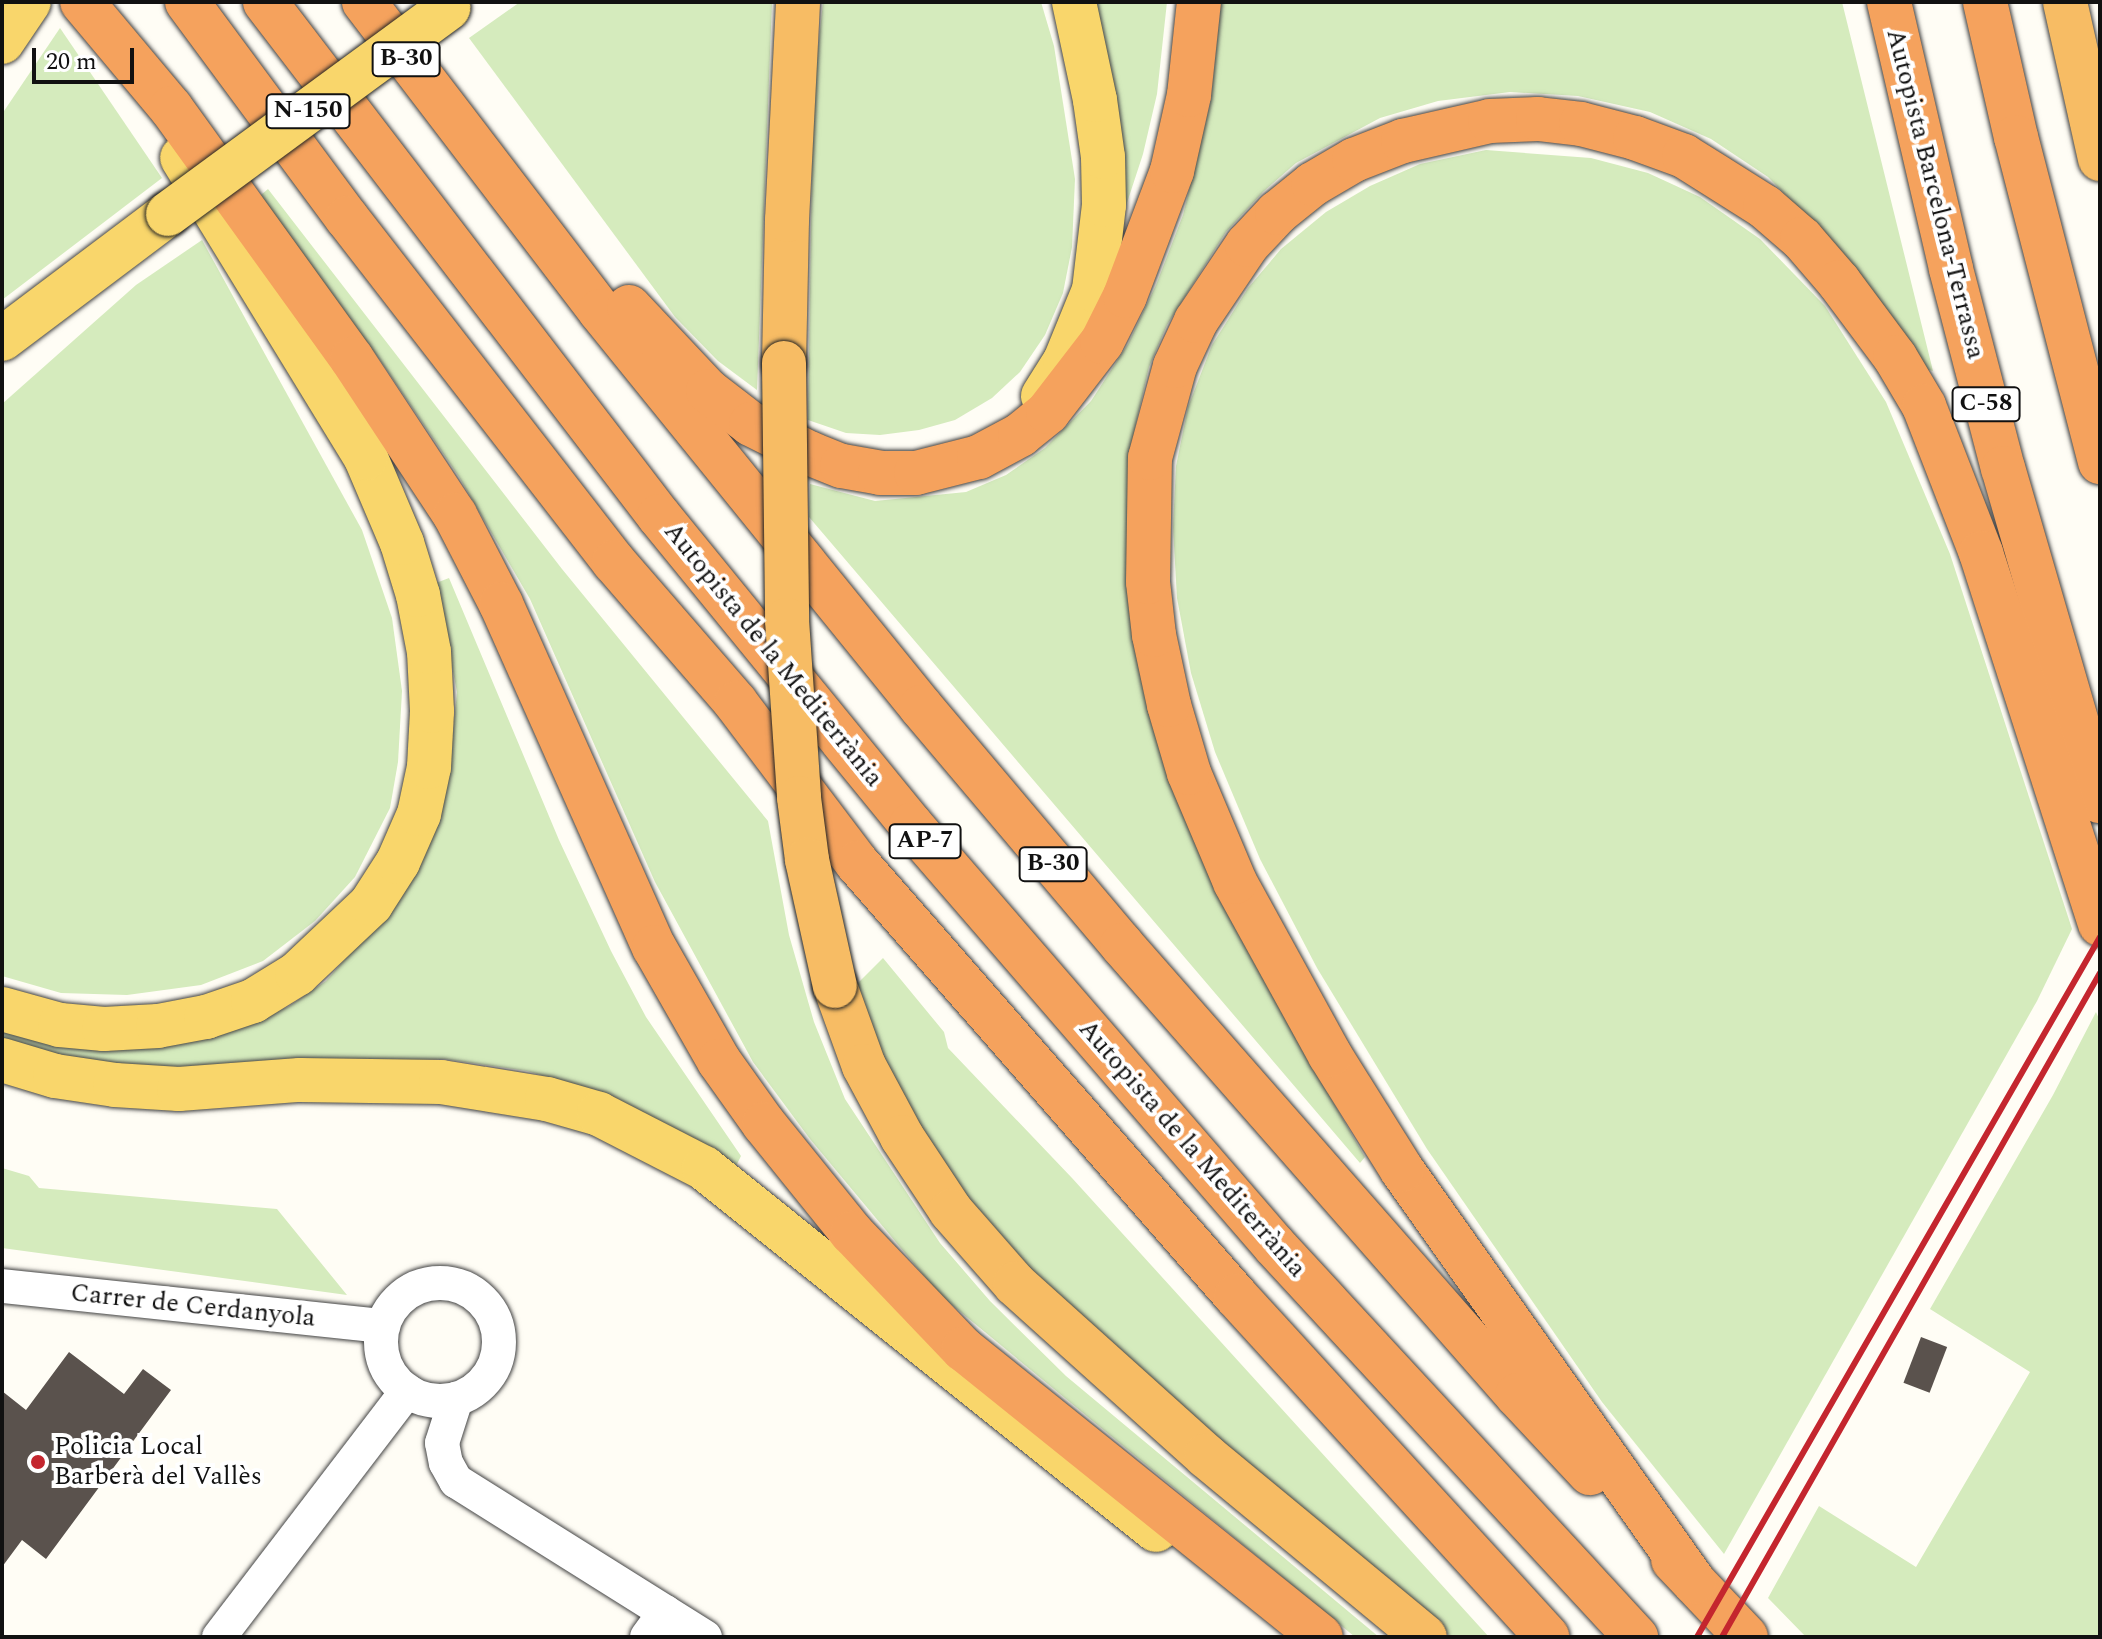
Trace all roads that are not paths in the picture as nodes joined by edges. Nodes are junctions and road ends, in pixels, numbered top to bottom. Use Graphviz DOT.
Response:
graph roads {
  1 [pos="187,2"];
  2 [pos="265,2"];
  3 [pos="364,2"];
  4 [pos="798,2"];
  5 [pos="1074,2"];
  6 [pos="1199,2"];
  7 [pos="1889,2"];
  8 [pos="1985,2"];
  9 [pos="2065,2"];
  10 [pos="452,5"];
  11 [pos="89,11"];
  12 [pos="448,116"];
  13 [pos="2100,159"];
  14 [pos="2,339"];
  15 [pos="979,457"];
  16 [pos="2100,462"];
  17 [pos="2100,801"];
  18 [pos="2095,909"];
  19 [pos="2,1009"];
  20 [pos="2,1060"];
  21 [pos="2,1286"];
  22 [pos="383,1326"];
  23 [pos="407,1391"];
  24 [pos="456,1399"];
  25 [pos="1237,1570"];
  26 [pos="1694,1582"];
  27 [pos="656,1625"];
  28 [pos="219,1637"];
  29 [pos="705,1637"];
  30 [pos="1321,1637"];
  31 [pos="1425,1637"];
  32 [pos="1547,1637"];
  33 [pos="1636,1637"];
  34 [pos="1746,1637"];
  1 -- 32 [label="highway, AP-7"];
  2 -- 33 [label="highway, Autopista de la Mediterrània / AP-7"];
  3 -- 12 [label="highway, B-30"];
  4 -- 31 [label="highway, bridge"];
  5 -- 15 [label="main road"];
  6 -- 15 [label="highway"];
  7 -- 17 [label="highway, Autopista Barcelona-Terrassa / C-58"];
  8 -- 16 [label="highway"];
  9 -- 13 [label="highway"];
  10 -- 14 [label="main road, N-150, bridge"];
  11 -- 19 [label="main road"];
  11 -- 25 [label="highway"];
  12 -- 15 [label="highway"];
  12 -- 26 [label="highway, B-30"];
  18 -- 26 [label="highway"];
  20 -- 25 [label="main road"];
  21 -- 22 [label="street, Carrer de Cerdanyola"];
  22 -- 23 [label="street"];
  22 -- 24 [label="street"];
  23 -- 24 [label="street"];
  23 -- 28 [label="street"];
  24 -- 27 [label="street"];
  25 -- 30 [label="highway"];
  26 -- 34 [label="highway, B-30"];
  27 -- 29 [label="street"];
}
